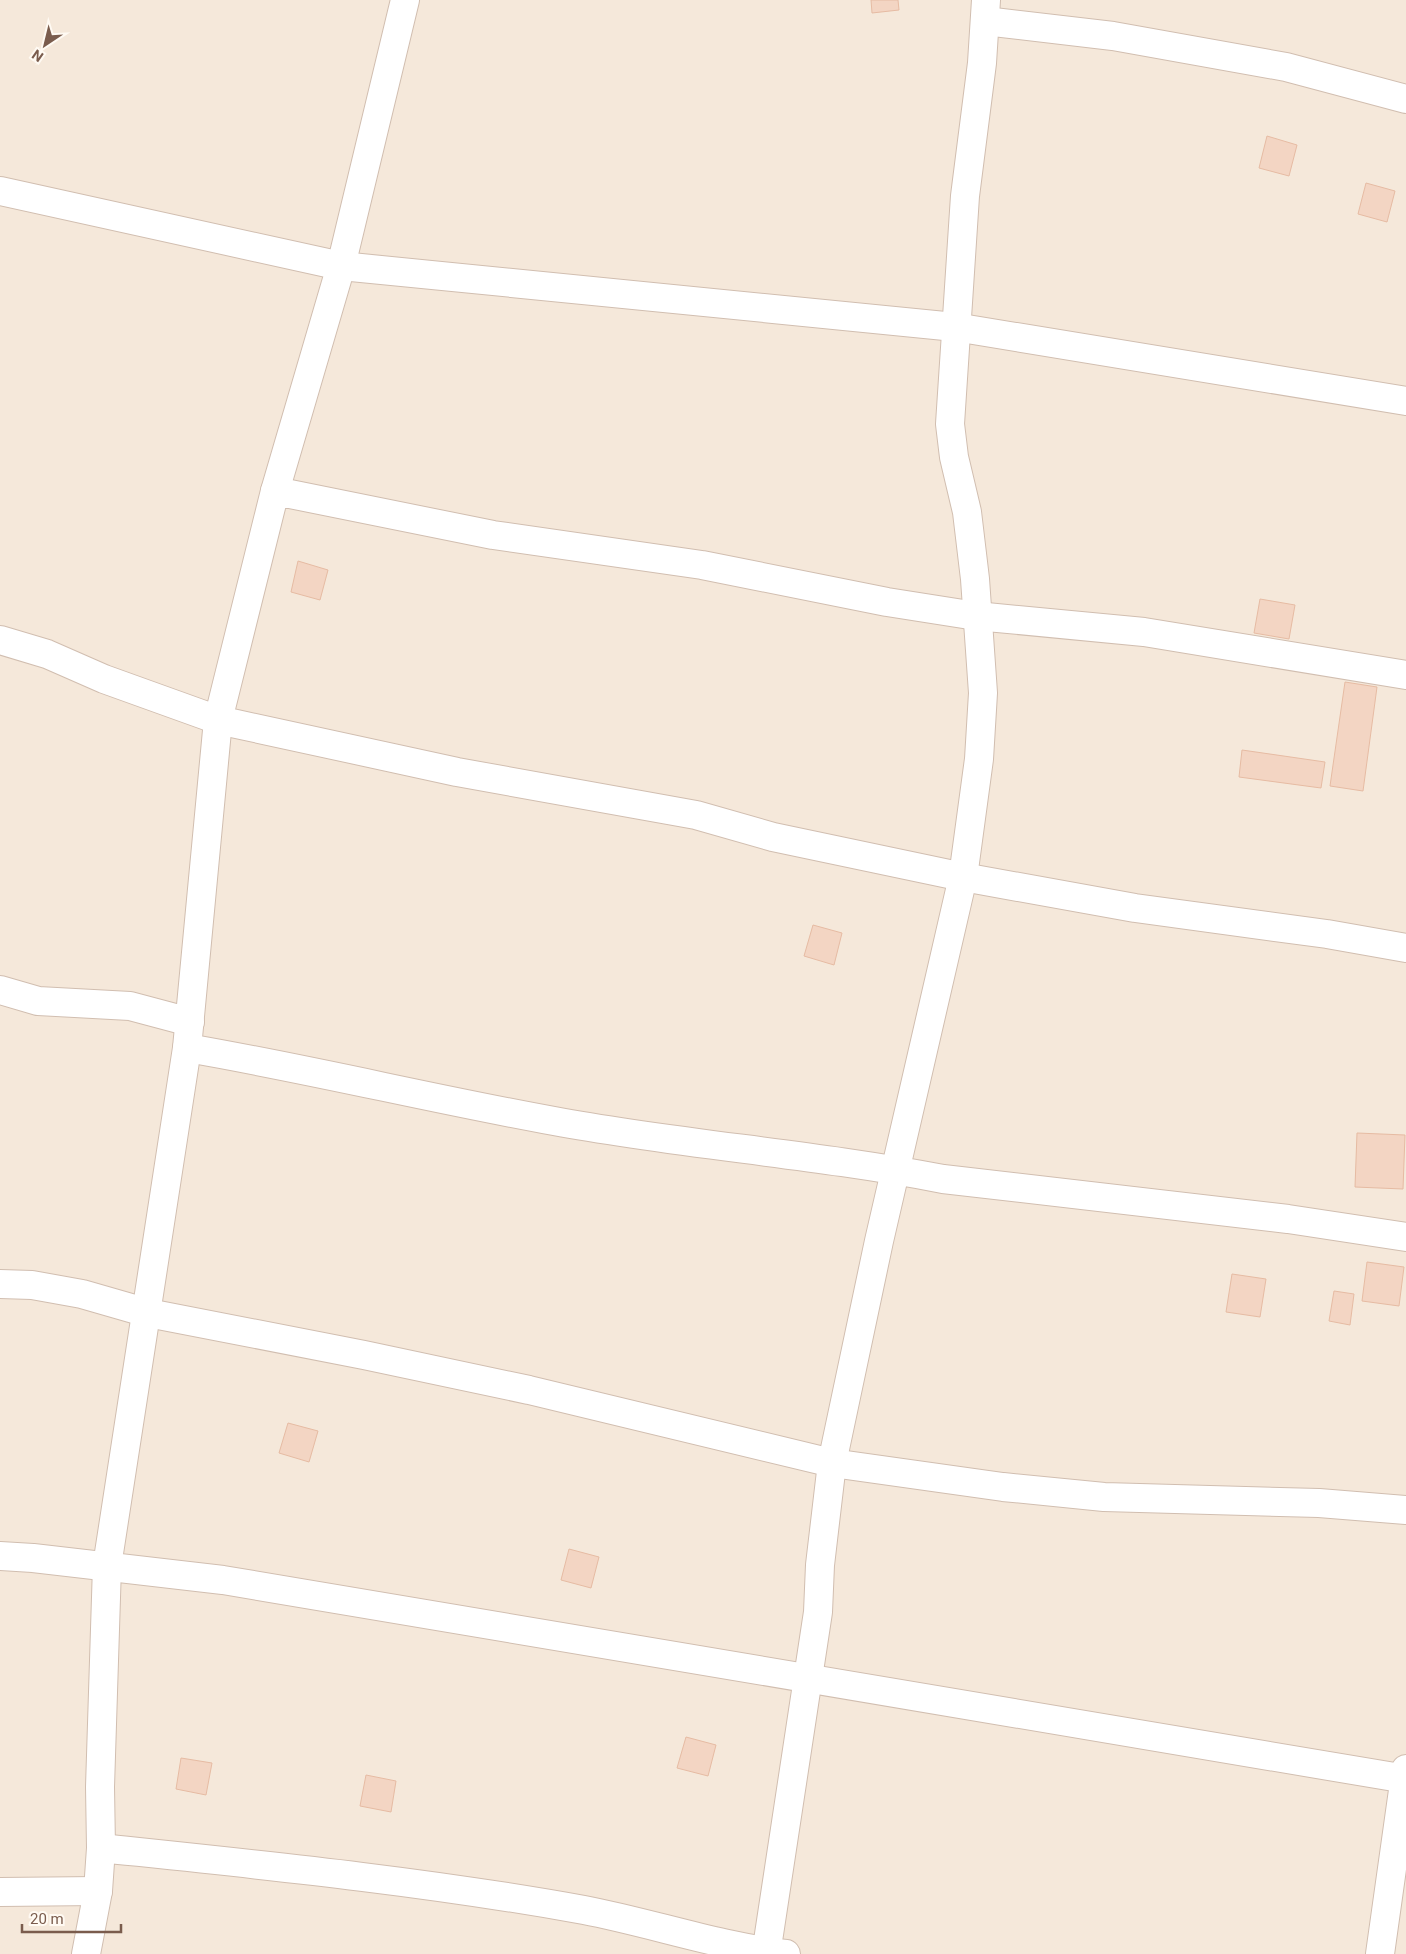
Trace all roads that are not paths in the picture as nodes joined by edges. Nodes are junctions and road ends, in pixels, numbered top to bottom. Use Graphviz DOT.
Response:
graph roads {
  1 [pos="405,0"];
  2 [pos="986,11"];
  3 [pos="1406,99"];
  4 [pos="0,191"];
  5 [pos="341,266"];
  6 [pos="955,327"];
  7 [pos="1406,401"];
  8 [pos="275,491"];
  9 [pos="976,616"];
  10 [pos="0,640"];
  11 [pos="1406,675"];
  12 [pos="218,720"];
  13 [pos="963,877"];
  14 [pos="1406,948"];
  15 [pos="0,990"];
  16 [pos="189,1035"];
  17 [pos="895,1170"];
  18 [pos="1406,1237"];
  19 [pos="0,1284"];
  20 [pos="148,1313"];
  21 [pos="832,1463"];
  22 [pos="1406,1510"];
  23 [pos="0,1556"];
  24 [pos="107,1566"];
  25 [pos="807,1676"];
  26 [pos="1406,1775"];
  27 [pos="101,1848"];
  28 [pos="0,1892"];
  29 [pos="98,1892"];
  30 [pos="773,1953"];
  31 [pos="86,1954"];
  32 [pos="1380,1954"];
  1 -- 5 [label="street"];
  2 -- 3 [label="street"];
  2 -- 6 [label="street"];
  4 -- 5 [label="street"];
  5 -- 6 [label="street"];
  5 -- 8 [label="street"];
  6 -- 7 [label="street"];
  6 -- 9 [label="street"];
  8 -- 9 [label="street"];
  8 -- 12 [label="street"];
  9 -- 11 [label="street"];
  9 -- 13 [label="street"];
  10 -- 12 [label="street"];
  12 -- 13 [label="street"];
  12 -- 16 [label="street"];
  13 -- 14 [label="street"];
  13 -- 17 [label="street"];
  15 -- 16 [label="street"];
  16 -- 17 [label="street"];
  16 -- 20 [label="street"];
  17 -- 18 [label="street"];
  17 -- 21 [label="street"];
  19 -- 20 [label="street"];
  20 -- 21 [label="street"];
  20 -- 24 [label="street"];
  21 -- 22 [label="street"];
  21 -- 25 [label="street"];
  23 -- 24 [label="street"];
  24 -- 25 [label="street"];
  24 -- 27 [label="street"];
  25 -- 26 [label="street"];
  25 -- 30 [label="street"];
  26 -- 32 [label="street"];
  27 -- 29 [label="street"];
  27 -- 30 [label="street"];
  28 -- 29 [label="street"];
  29 -- 31 [label="street"];
}
